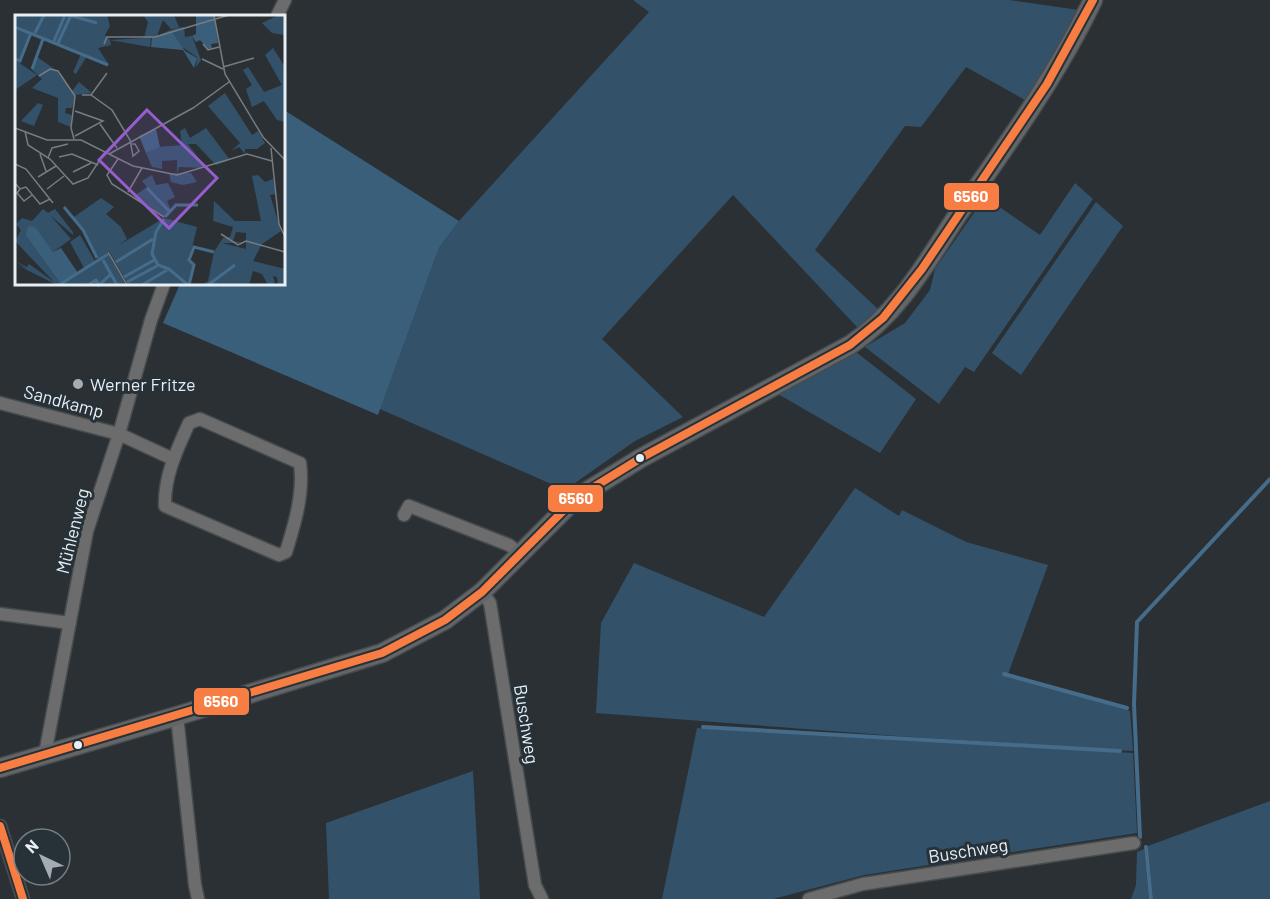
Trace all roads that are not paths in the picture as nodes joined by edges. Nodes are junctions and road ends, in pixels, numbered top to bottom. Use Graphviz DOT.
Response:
graph roads {
  1 [pos="285,0"];
  2 [pos="1093,0"];
  3 [pos="278,15"];
  4 [pos="164,285"];
  5 [pos="0,403"];
  6 [pos="119,434"];
  7 [pos="173,459"];
  8 [pos="404,516"];
  9 [pos="520,553"];
  10 [pos="482,592"];
  11 [pos="0,614"];
  12 [pos="70,623"];
  13 [pos="177,716"];
  14 [pos="45,754"];
  15 [pos="0,768"];
  16 [pos="0,826"];
  17 [pos="1134,843"];
  18 [pos="23,899"];
  19 [pos="198,899"];
  20 [pos="542,899"];
  21 [pos="808,899"];
  1 -- 3 [label="street"];
  2 -- 9 [label="street"];
  4 -- 6 [label="street, Mühlenweg"];
  5 -- 6 [label="street, Sandkamp"];
  6 -- 7 [label="street, Sandkamp"];
  6 -- 12 [label="street, Mühlenweg"];
  7 -- 7 [label="street"];
  8 -- 9 [label="street"];
  9 -- 10 [label="street"];
  10 -- 13 [label="street"];
  10 -- 20 [label="street, Buschweg"];
  11 -- 12 [label="street"];
  12 -- 14 [label="street, Mühlenweg"];
  13 -- 14 [label="street"];
  13 -- 19 [label="street"];
  14 -- 15 [label="street"];
  16 -- 18 [label="street"];
  17 -- 21 [label="street, Buschweg"];
}
